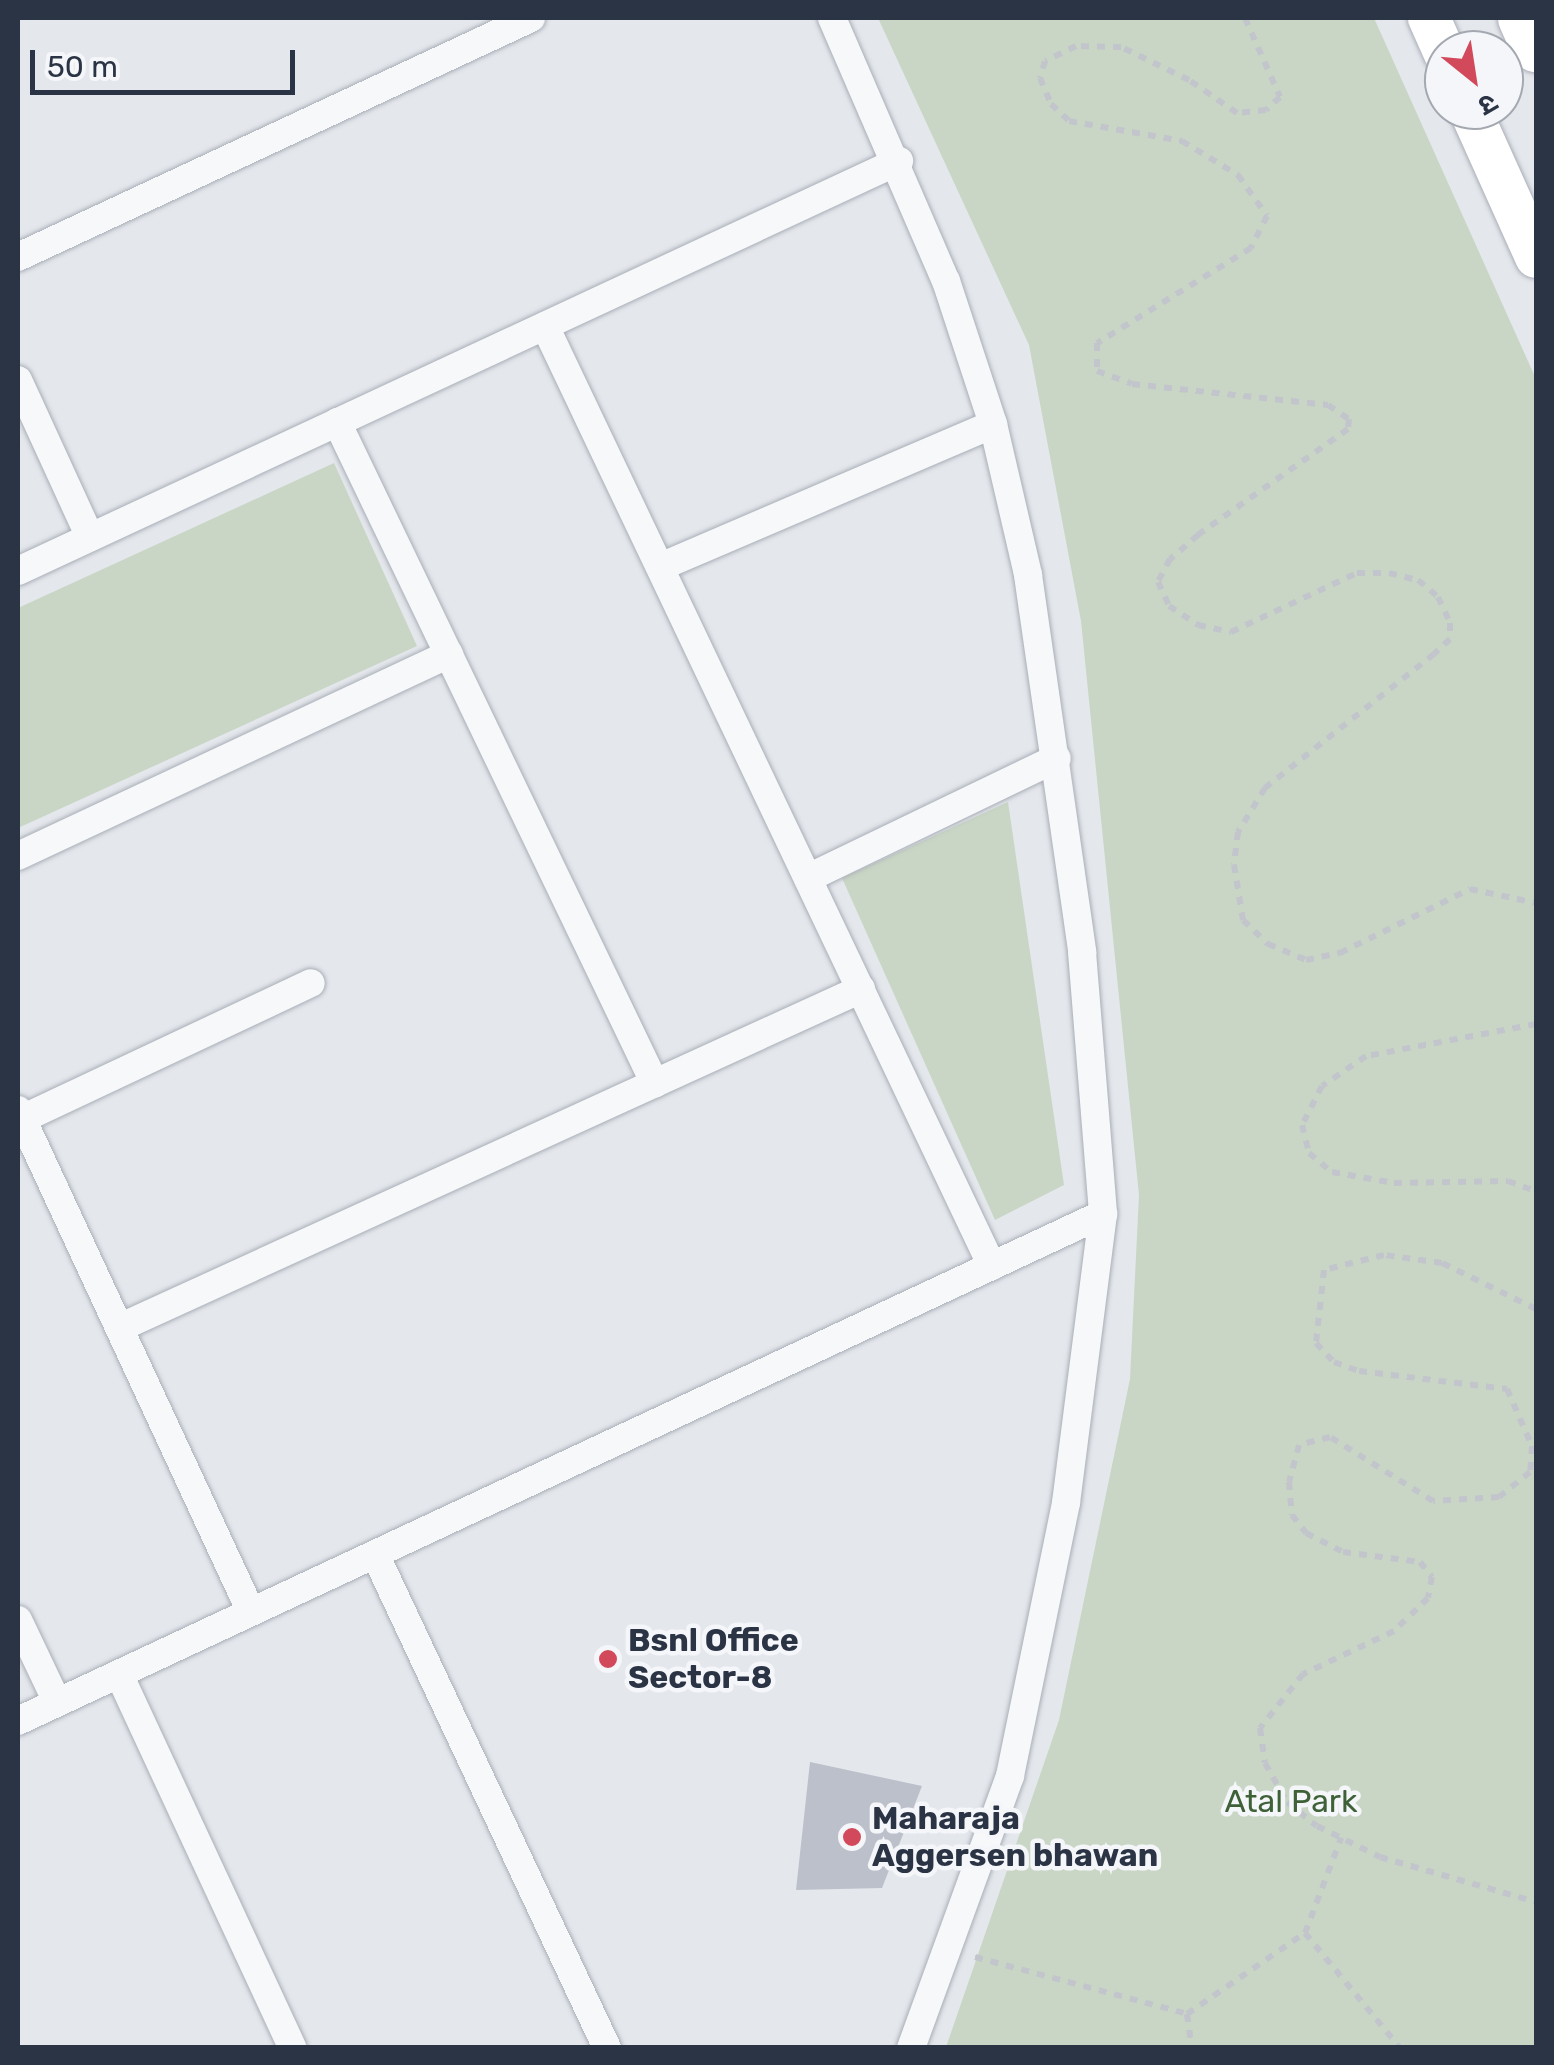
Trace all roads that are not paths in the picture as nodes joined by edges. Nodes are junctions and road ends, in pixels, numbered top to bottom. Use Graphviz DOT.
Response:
graph roads {
  1 [pos="531,18"];
  2 [pos="832,18"];
  3 [pos="1523,18"];
  4 [pos="1536,47"];
  5 [pos="1479,130"];
  6 [pos="899,161"];
  7 [pos="18,257"];
  8 [pos="1536,257"];
  9 [pos="545,326"];
  10 [pos="18,380"];
  11 [pos="337,422"];
  12 [pos="993,424"];
  13 [pos="90,537"];
  14 [pos="660,568"];
  15 [pos="18,571"];
  16 [pos="448,654"];
  17 [pos="1057,758"];
  18 [pos="18,856"];
  19 [pos="808,878"];
  20 [pos="311,983"];
  21 [pos="861,989"];
  22 [pos="654,1084"];
  23 [pos="20,1114"];
  24 [pos="1102,1214"];
  25 [pos="992,1266"];
  26 [pos="119,1328"];
  27 [pos="376,1554"];
  28 [pos="251,1612"];
  29 [pos="18,1620"];
  30 [pos="119,1674"];
  31 [pos="57,1702"];
  32 [pos="18,1721"];
  33 [pos="293,2048"];
  34 [pos="606,2048"];
  35 [pos="912,2048"];
  1 -- 7 [label="street"];
  2 -- 6 [label="street"];
  3 -- 4 [label="highway"];
  5 -- 8 [label="main road"];
  6 -- 9 [label="street"];
  6 -- 12 [label="street"];
  9 -- 11 [label="street"];
  9 -- 14 [label="street"];
  10 -- 13 [label="street"];
  11 -- 13 [label="street"];
  11 -- 16 [label="street"];
  12 -- 14 [label="street"];
  12 -- 17 [label="street"];
  13 -- 15 [label="street"];
  14 -- 19 [label="street"];
  16 -- 18 [label="street"];
  16 -- 22 [label="street"];
  17 -- 19 [label="street"];
  17 -- 24 [label="street"];
  19 -- 21 [label="street"];
  20 -- 23 [label="street"];
  21 -- 22 [label="street"];
  21 -- 25 [label="street"];
  22 -- 26 [label="street"];
  23 -- 26 [label="street"];
  24 -- 25 [label="street"];
  24 -- 35 [label="street"];
  25 -- 27 [label="street"];
  26 -- 28 [label="street"];
  27 -- 28 [label="street"];
  27 -- 34 [label="street"];
  28 -- 30 [label="street"];
  29 -- 31 [label="street"];
  30 -- 31 [label="street"];
  30 -- 33 [label="street"];
  31 -- 32 [label="street"];
}
